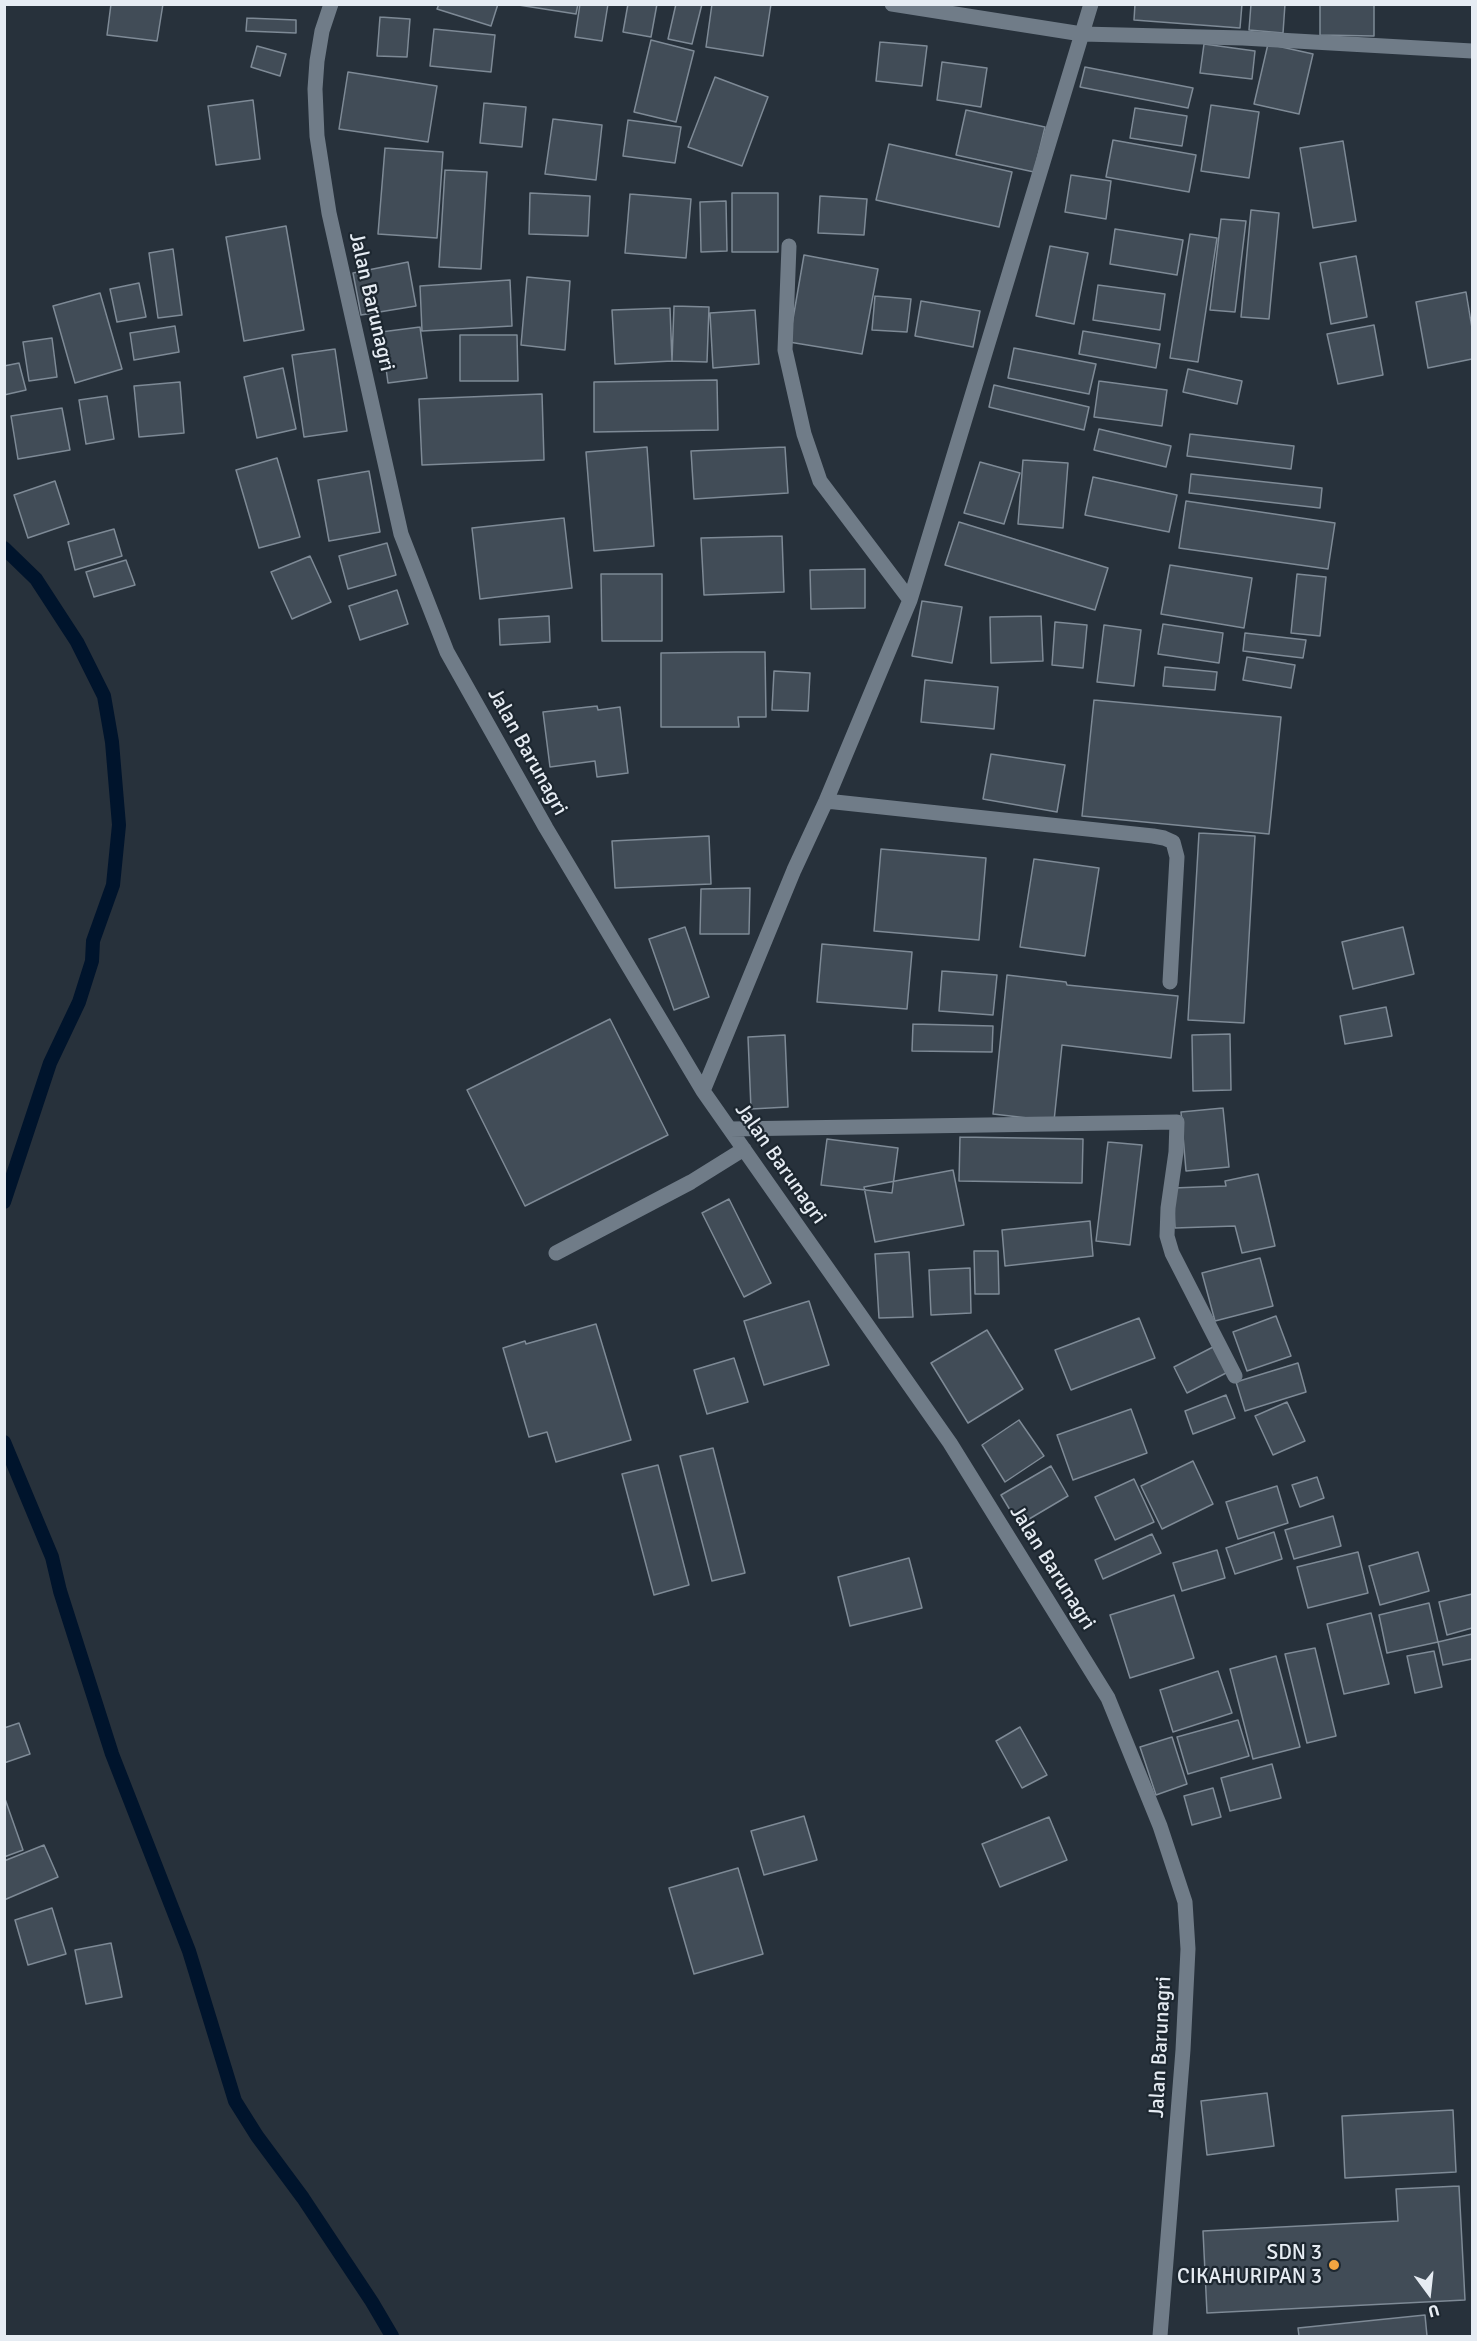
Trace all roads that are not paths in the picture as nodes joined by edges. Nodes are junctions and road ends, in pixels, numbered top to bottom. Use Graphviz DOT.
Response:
graph roads {
  1 [pos="331,4"];
  2 [pos="892,4"];
  3 [pos="1091,4"];
  4 [pos="1082,34"];
  5 [pos="1473,51"];
  6 [pos="789,246"];
  7 [pos="910,600"];
  8 [pos="826,801"];
  9 [pos="1170,982"];
  10 [pos="703,1091"];
  11 [pos="730,1129"];
  12 [pos="744,1149"];
  13 [pos="556,1254"];
  14 [pos="1235,1376"];
  15 [pos="1160,2337"];
  1 -- 10 [label="street, Jalan Barunagri"];
  2 -- 4 [label="street"];
  3 -- 4 [label="street"];
  4 -- 5 [label="street"];
  4 -- 7 [label="street"];
  6 -- 7 [label="street"];
  7 -- 8 [label="street"];
  8 -- 9 [label="street"];
  8 -- 10 [label="street"];
  10 -- 11 [label="street, Jalan Barunagri"];
  11 -- 12 [label="street, Jalan Barunagri"];
  11 -- 14 [label="street"];
  12 -- 13 [label="street"];
  12 -- 15 [label="street, Jalan Barunagri"];
}
